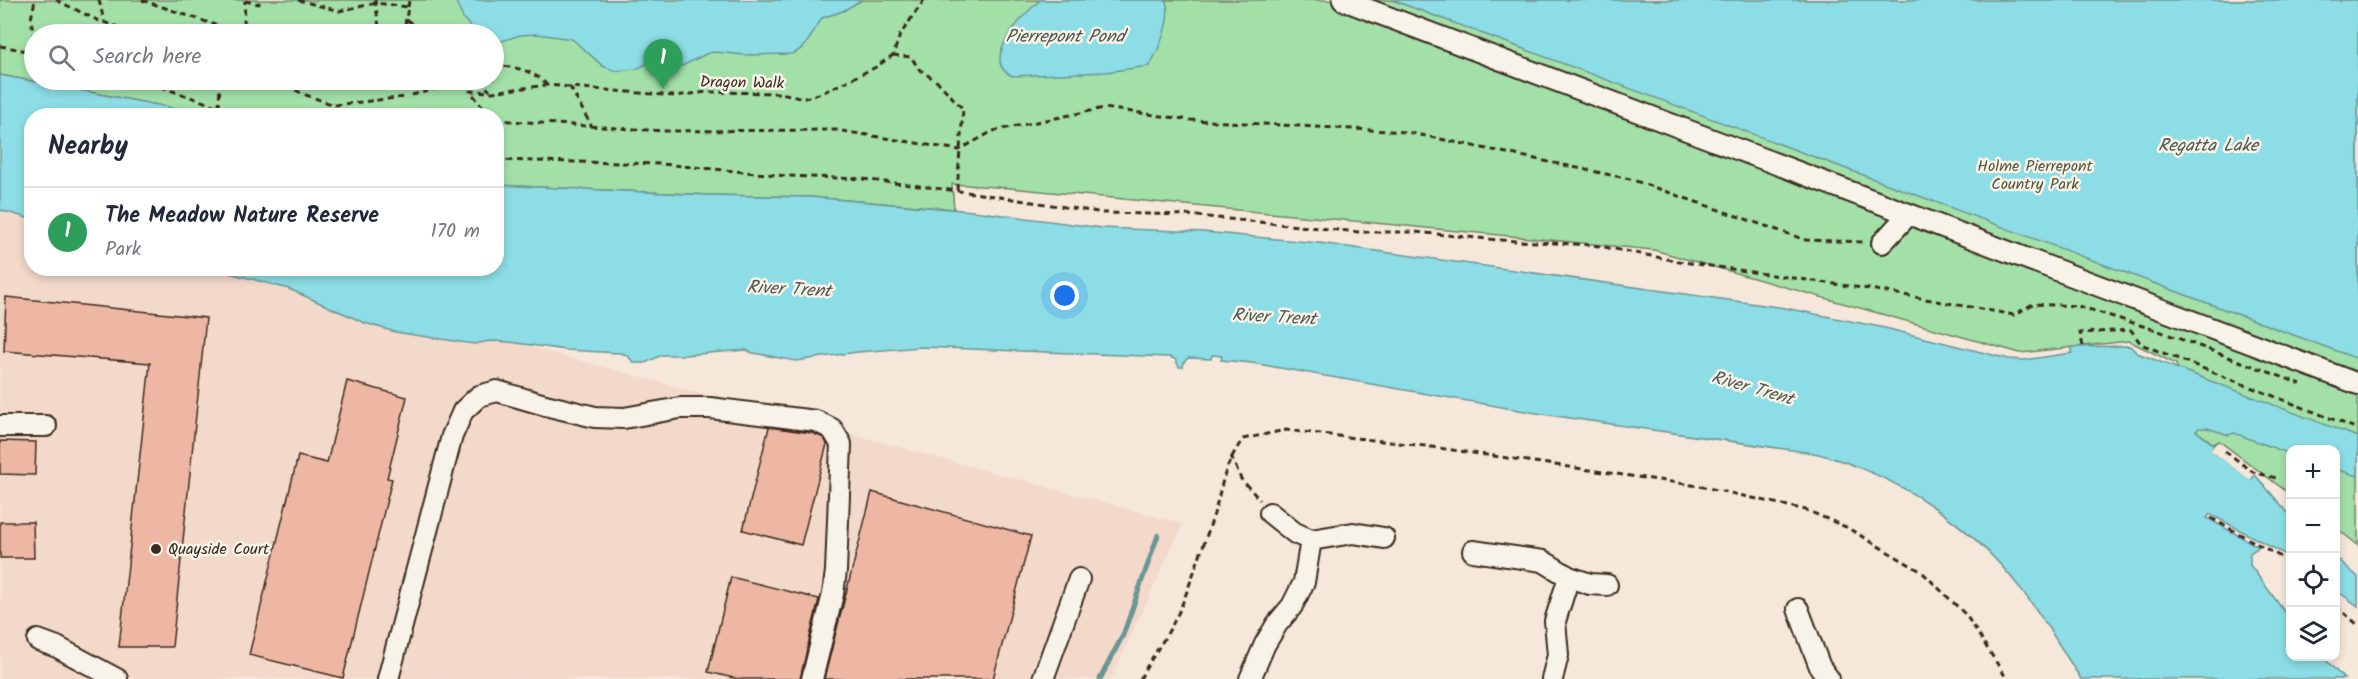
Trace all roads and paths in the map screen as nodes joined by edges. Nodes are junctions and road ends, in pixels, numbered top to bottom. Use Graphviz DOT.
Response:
graph roads {
  1 [pos="35,0"];
  2 [pos="56,0"];
  3 [pos="99,0"];
  4 [pos="142,0"];
  5 [pos="260,0"];
  6 [pos="298,0"];
  7 [pos="409,0"];
  8 [pos="924,0"];
  9 [pos="1342,0"];
  10 [pos="244,1"];
  11 [pos="375,1"];
  12 [pos="408,7"];
  13 [pos="406,19"];
  14 [pos="105,22"];
  15 [pos="32,24"];
  16 [pos="111,24"];
  17 [pos="212,24"];
  18 [pos="244,24"];
  19 [pos="378,24"];
  20 [pos="405,24"];
  21 [pos="412,24"];
  22 [pos="0,46"];
  23 [pos="24,50"];
  24 [pos="893,55"];
  25 [pos="504,66"];
  26 [pos="547,85"];
  27 [pos="570,87"];
  28 [pos="170,90"];
  29 [pos="220,90"];
  30 [pos="296,90"];
  31 [pos="432,90"];
  32 [pos="492,92"];
  33 [pos="412,95"];
  34 [pos="405,97"];
  35 [pos="219,107"];
  36 [pos="224,108"];
  37 [pos="484,108"];
  38 [pos="504,121"];
  39 [pos="592,127"];
  40 [pos="958,150"];
  41 [pos="504,160"];
  42 [pos="957,191"];
  43 [pos="1909,214"];
  44 [pos="1882,243"];
  45 [pos="2083,346"];
  46 [pos="2358,384"];
  47 [pos="2310,387"];
  48 [pos="0,426"];
  49 [pos="46,426"];
  50 [pos="2358,429"];
  51 [pos="2225,451"];
  52 [pos="1231,456"];
  53 [pos="2280,479"];
  54 [pos="1270,513"];
  55 [pos="2211,518"];
  56 [pos="1384,538"];
  57 [pos="1311,540"];
  58 [pos="1473,551"];
  59 [pos="2286,560"];
  60 [pos="1569,577"];
  61 [pos="1079,579"];
  62 [pos="1607,585"];
  63 [pos="2337,607"];
  64 [pos="1798,609"];
  65 [pos="2358,625"];
  66 [pos="38,640"];
  67 [pos="117,679"];
  68 [pos="388,679"];
  69 [pos="812,679"];
  70 [pos="1043,679"];
  71 [pos="1140,679"];
  72 [pos="1250,679"];
  73 [pos="1552,679"];
  74 [pos="1829,679"];
  75 [pos="2007,679"];
  1 -- 15 [label="path"];
  2 -- 14 [label="path"];
  3 -- 14 [label="path"];
  4 -- 17 [label="path, bridge"];
  5 -- 10 [label="path"];
  6 -- 11 [label="path"];
  7 -- 12 [label="path"];
  8 -- 24 [label="path"];
  9 -- 43 [label="street"];
  10 -- 18 [label="path"];
  11 -- 12 [label="path"];
  11 -- 19 [label="path"];
  12 -- 13 [label="path"];
  13 -- 20 [label="path"];
  13 -- 21 [label="path"];
  14 -- 16 [label="path"];
  22 -- 23 [label="path"];
  24 -- 27 [label="path, Dragon Walk"];
  24 -- 40 [label="path"];
  25 -- 26 [label="path"];
  26 -- 27 [label="path, Dragon Walk"];
  26 -- 32 [label="path, Dragon Walk"];
  27 -- 39 [label="path"];
  28 -- 35 [label="path"];
  29 -- 35 [label="path"];
  30 -- 34 [label="path"];
  31 -- 33 [label="path"];
  32 -- 37 [label="path, Dragon Walk"];
  35 -- 36 [label="path"];
  38 -- 39 [label="path"];
  39 -- 40 [label="path"];
  40 -- 42 [label="path"];
  40 -- 44 [label="path"];
  41 -- 42 [label="path"];
  42 -- 47 [label="path"];
  43 -- 44 [label="street"];
  43 -- 46 [label="street"];
  45 -- 50 [label="path"];
  48 -- 49 [label="street"];
  51 -- 53 [label="path"];
  52 -- 54 [label="path"];
  52 -- 71 [label="path"];
  52 -- 75 [label="path"];
  54 -- 57 [label="street"];
  55 -- 59 [label="path"];
  56 -- 57 [label="street"];
  57 -- 72 [label="street"];
  58 -- 60 [label="street"];
  60 -- 62 [label="street"];
  60 -- 73 [label="street"];
  61 -- 70 [label="street"];
  63 -- 65 [label="path"];
  64 -- 74 [label="street"];
  66 -- 67 [label="street"];
  68 -- 69 [label="street"];
}
